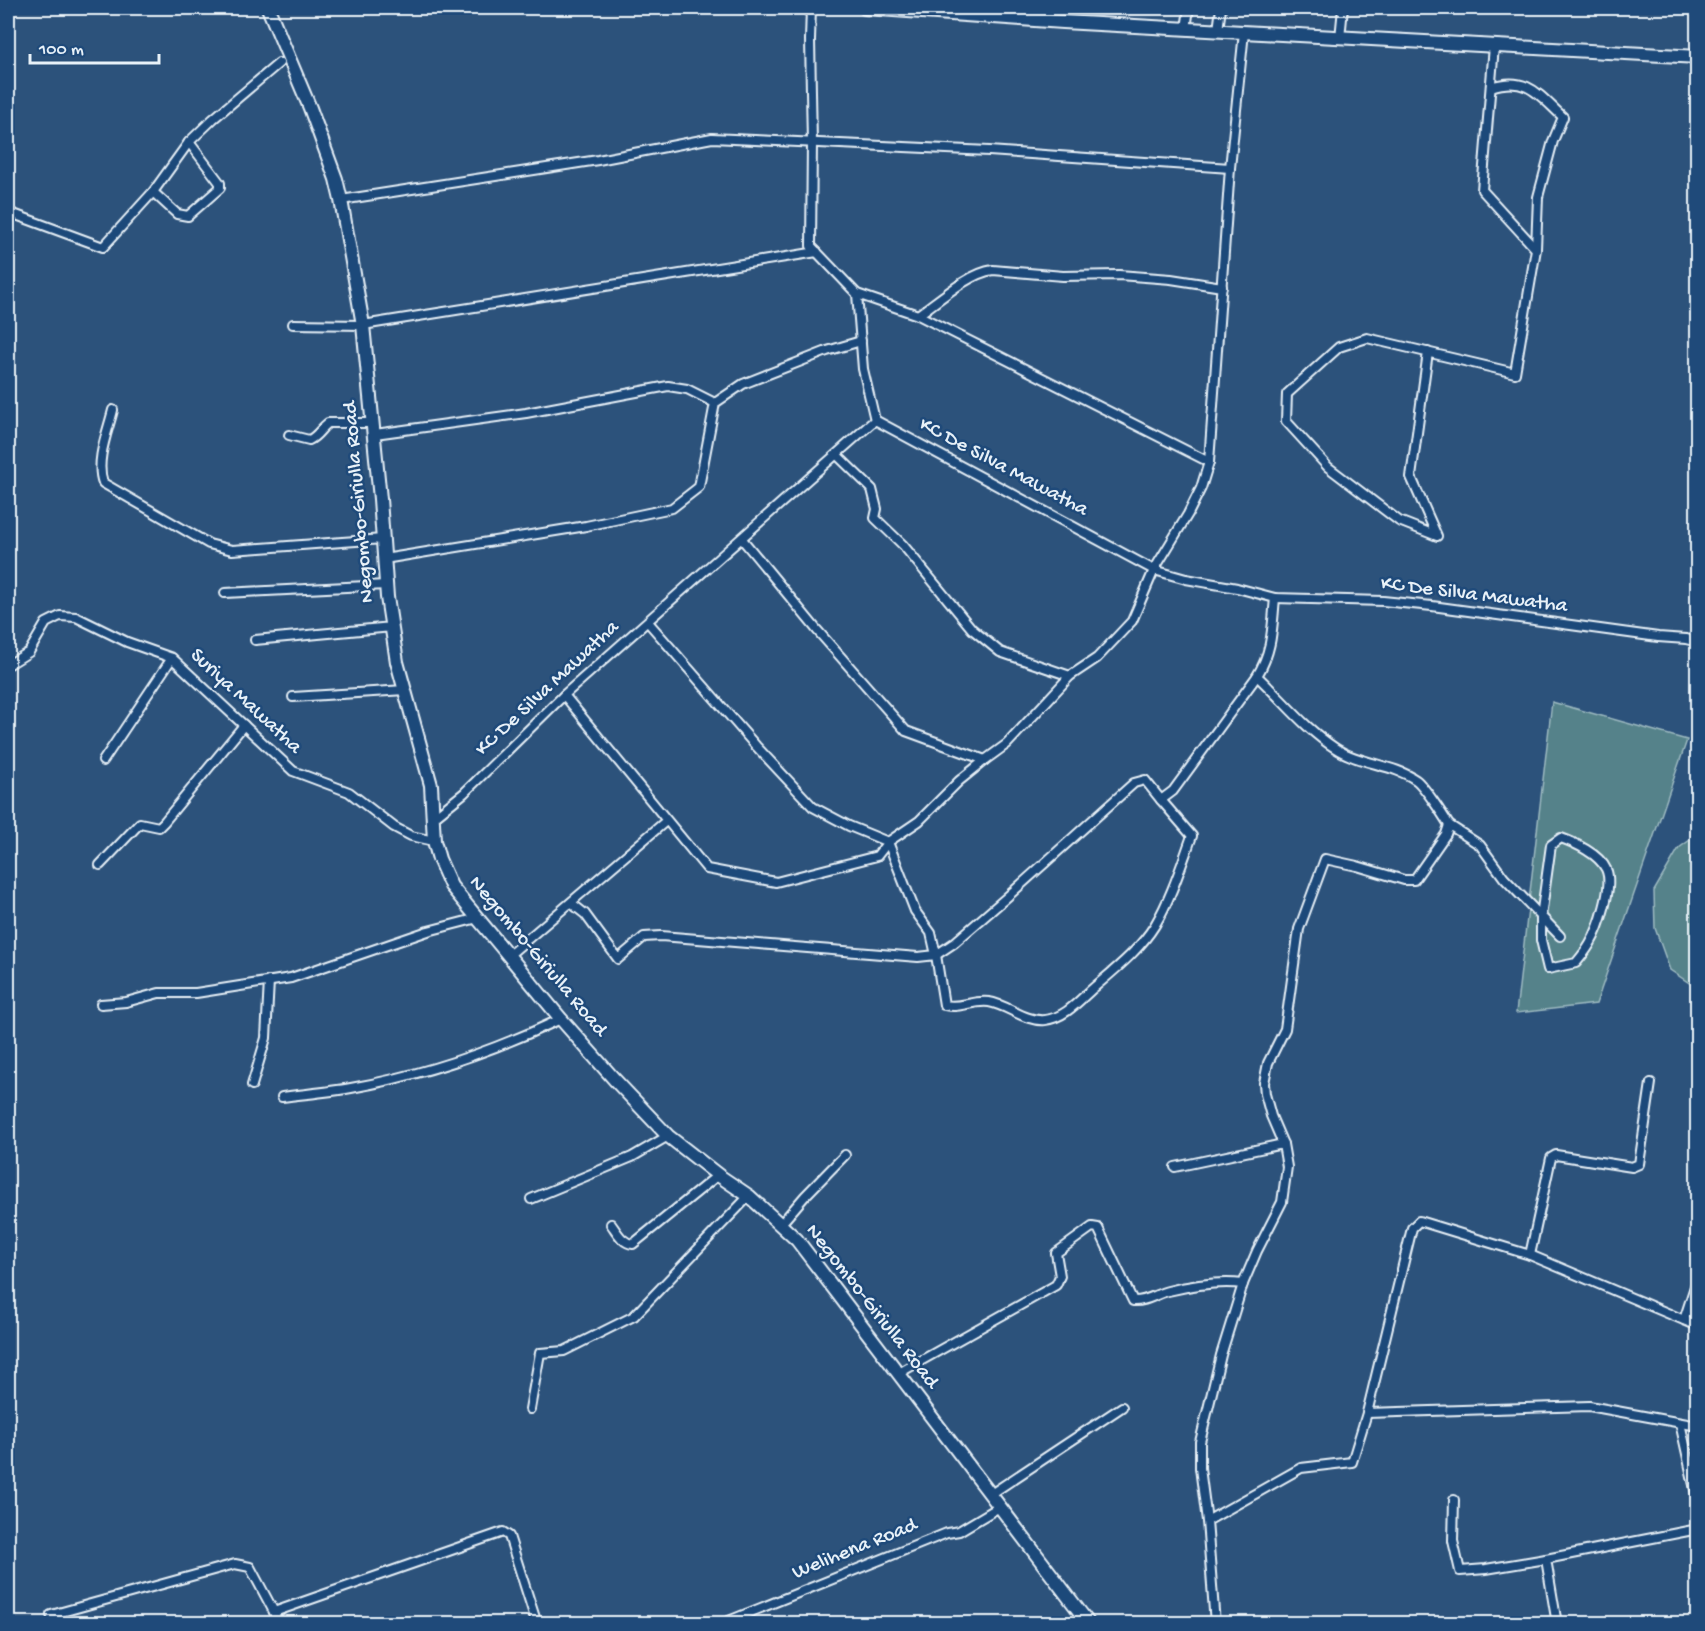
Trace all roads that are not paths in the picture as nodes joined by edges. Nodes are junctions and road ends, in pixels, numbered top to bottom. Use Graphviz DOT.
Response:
graph roads {
  1 [pos="268,8"];
  2 [pos="811,8"];
  3 [pos="865,8"];
  4 [pos="1189,8"];
  5 [pos="1221,8"];
  6 [pos="1343,8"];
  7 [pos="1186,28"];
  8 [pos="1218,30"];
  9 [pos="1244,32"];
  10 [pos="1340,38"];
  11 [pos="1494,46"];
  12 [pos="1698,57"];
  13 [pos="279,63"];
  14 [pos="1491,87"];
  15 [pos="189,142"];
  16 [pos="812,143"];
  17 [pos="1230,168"];
  18 [pos="153,192"];
  19 [pos="341,200"];
  20 [pos="8,212"];
  21 [pos="1536,249"];
  22 [pos="817,252"];
  23 [pos="1222,287"];
  24 [pos="857,294"];
  25 [pos="918,315"];
  26 [pos="293,324"];
  27 [pos="363,325"];
  28 [pos="861,340"];
  29 [pos="1428,352"];
  30 [pos="715,403"];
  31 [pos="113,410"];
  32 [pos="875,420"];
  33 [pos="374,429"];
  34 [pos="289,435"];
  35 [pos="837,455"];
  36 [pos="1209,462"];
  37 [pos="383,539"];
  38 [pos="742,539"];
  39 [pos="384,559"];
  40 [pos="1154,570"];
  41 [pos="386,585"];
  42 [pos="225,593"];
  43 [pos="1275,598"];
  44 [pos="648,622"];
  45 [pos="392,627"];
  46 [pos="255,640"];
  47 [pos="1698,642"];
  48 [pos="172,658"];
  49 [pos="8,664"];
  50 [pos="1070,676"];
  51 [pos="1257,676"];
  52 [pos="405,690"];
  53 [pos="564,695"];
  54 [pos="293,697"];
  55 [pos="244,725"];
  56 [pos="103,760"];
  57 [pos="985,760"];
  58 [pos="1161,800"];
  59 [pos="432,819"];
  60 [pos="666,821"];
  61 [pos="1449,825"];
  62 [pos="434,841"];
  63 [pos="888,842"];
  64 [pos="100,865"];
  65 [pos="571,903"];
  66 [pos="1541,917"];
  67 [pos="478,918"];
  68 [pos="1560,936"];
  69 [pos="936,954"];
  70 [pos="508,955"];
  71 [pos="269,981"];
  72 [pos="101,1004"];
  73 [pos="561,1019"];
  74 [pos="1651,1083"];
  75 [pos="252,1085"];
  76 [pos="282,1097"];
  77 [pos="668,1136"];
  78 [pos="1283,1144"];
  79 [pos="845,1155"];
  80 [pos="1175,1167"];
  81 [pos="718,1175"];
  82 [pos="749,1196"];
  83 [pos="531,1199"];
  84 [pos="611,1224"];
  85 [pos="780,1225"];
  86 [pos="1530,1255"];
  87 [pos="1698,1277"];
  88 [pos="1243,1284"];
  89 [pos="1684,1320"];
  90 [pos="1698,1326"];
  91 [pos="898,1373"];
  92 [pos="1122,1407"];
  93 [pos="530,1409"];
  94 [pos="1367,1413"];
  95 [pos="1680,1423"];
  96 [pos="1698,1426"];
  97 [pos="991,1494"];
  98 [pos="1454,1500"];
  99 [pos="1698,1503"];
  100 [pos="1001,1506"];
  101 [pos="1207,1521"];
  102 [pos="1698,1529"];
  103 [pos="1546,1559"];
  104 [pos="274,1612"];
  105 [pos="51,1615"];
  106 [pos="278,1623"];
  107 [pos="537,1623"];
  108 [pos="721,1623"];
  109 [pos="1089,1623"];
  110 [pos="1215,1623"];
  111 [pos="1557,1623"];
  1 -- 19 [label="main road, Negombo-Giriulla Road"];
  2 -- 16 [label="street"];
  3 -- 7 [label="main road"];
  4 -- 7 [label="street"];
  5 -- 8 [label="street"];
  6 -- 10 [label="street"];
  7 -- 8 [label="main road"];
  8 -- 9 [label="main road"];
  9 -- 10 [label="main road"];
  9 -- 17 [label="street"];
  10 -- 11 [label="main road"];
  11 -- 12 [label="main road"];
  11 -- 14 [label="street"];
  13 -- 15 [label="street"];
  14 -- 21 [label="street"];
  14 -- 21 [label="street"];
  15 -- 18 [label="street"];
  15 -- 18 [label="street"];
  16 -- 17 [label="street"];
  16 -- 19 [label="street"];
  16 -- 22 [label="street"];
  17 -- 23 [label="street"];
  18 -- 20 [label="street"];
  19 -- 27 [label="main road, Negombo-Giriulla Road"];
  21 -- 29 [label="street"];
  22 -- 24 [label="street"];
  22 -- 27 [label="street"];
  23 -- 25 [label="street"];
  23 -- 36 [label="street"];
  24 -- 25 [label="street"];
  24 -- 28 [label="street"];
  25 -- 36 [label="street"];
  26 -- 27 [label="street"];
  27 -- 33 [label="main road, Negombo-Giriulla Road"];
  28 -- 30 [label="street"];
  28 -- 32 [label="street"];
  29 -- 29 [label="street"];
  30 -- 33 [label="street"];
  30 -- 39 [label="street"];
  31 -- 37 [label="street"];
  32 -- 35 [label="street, KC De Silva Mawatha"];
  32 -- 40 [label="street, KC De Silva Mawatha"];
  33 -- 34 [label="street"];
  33 -- 37 [label="main road, Negombo-Giriulla Road"];
  35 -- 38 [label="street, KC De Silva Mawatha"];
  35 -- 50 [label="street"];
  36 -- 40 [label="street"];
  37 -- 39 [label="main road, Negombo-Giriulla Road"];
  38 -- 44 [label="street, KC De Silva Mawatha"];
  38 -- 57 [label="street"];
  39 -- 41 [label="main road, Negombo-Giriulla Road"];
  40 -- 43 [label="street, KC De Silva Mawatha"];
  40 -- 50 [label="street"];
  41 -- 42 [label="street"];
  41 -- 45 [label="main road, Negombo-Giriulla Road"];
  43 -- 47 [label="street, KC De Silva Mawatha"];
  43 -- 51 [label="street"];
  44 -- 53 [label="street, KC De Silva Mawatha"];
  44 -- 63 [label="street"];
  45 -- 46 [label="street"];
  45 -- 52 [label="main road, Negombo-Giriulla Road"];
  48 -- 49 [label="street, Suriya Mawatha"];
  48 -- 55 [label="street, Suriya Mawatha"];
  48 -- 56 [label="street"];
  50 -- 57 [label="street"];
  51 -- 58 [label="street"];
  51 -- 61 [label="street"];
  52 -- 54 [label="street"];
  52 -- 59 [label="main road, Negombo-Giriulla Road"];
  53 -- 59 [label="street, KC De Silva Mawatha"];
  53 -- 60 [label="street"];
  55 -- 62 [label="street, Suriya Mawatha"];
  55 -- 64 [label="street"];
  57 -- 63 [label="street"];
  58 -- 69 [label="street"];
  58 -- 69 [label="street"];
  59 -- 62 [label="main road, Negombo-Giriulla Road"];
  60 -- 63 [label="street"];
  60 -- 65 [label="street"];
  61 -- 66 [label="street"];
  61 -- 78 [label="street"];
  62 -- 67 [label="main road, Negombo-Giriulla Road"];
  63 -- 69 [label="street"];
  65 -- 69 [label="street"];
  65 -- 70 [label="street"];
  66 -- 66 [label="street"];
  66 -- 68 [label="street"];
  67 -- 70 [label="main road, Negombo-Giriulla Road"];
  67 -- 71 [label="street"];
  70 -- 73 [label="main road, Negombo-Giriulla Road"];
  71 -- 72 [label="street"];
  71 -- 75 [label="street"];
  73 -- 76 [label="street"];
  73 -- 77 [label="main road, Negombo-Giriulla Road"];
  74 -- 86 [label="street"];
  77 -- 81 [label="main road, Negombo-Giriulla Road"];
  77 -- 83 [label="street"];
  78 -- 80 [label="street"];
  78 -- 88 [label="street"];
  79 -- 85 [label="street"];
  81 -- 82 [label="main road, Negombo-Giriulla Road"];
  81 -- 84 [label="street"];
  82 -- 85 [label="main road, Negombo-Giriulla Road"];
  82 -- 93 [label="street"];
  85 -- 91 [label="main road, Negombo-Giriulla Road"];
  86 -- 89 [label="street"];
  86 -- 94 [label="street"];
  87 -- 89 [label="street"];
  88 -- 91 [label="street"];
  88 -- 101 [label="street"];
  89 -- 90 [label="street"];
  91 -- 97 [label="main road, Negombo-Giriulla Road"];
  92 -- 97 [label="street"];
  94 -- 95 [label="street"];
  94 -- 101 [label="street"];
  95 -- 96 [label="street"];
  95 -- 99 [label="street"];
  97 -- 100 [label="main road, Negombo-Giriulla Road"];
  98 -- 103 [label="street"];
  100 -- 108 [label="street, Welihena Road"];
  100 -- 109 [label="main road, Negombo-Giriulla Road"];
  101 -- 110 [label="street"];
  102 -- 103 [label="street"];
  103 -- 111 [label="street"];
  104 -- 105 [label="street"];
  104 -- 106 [label="street"];
  104 -- 107 [label="street"];
}
